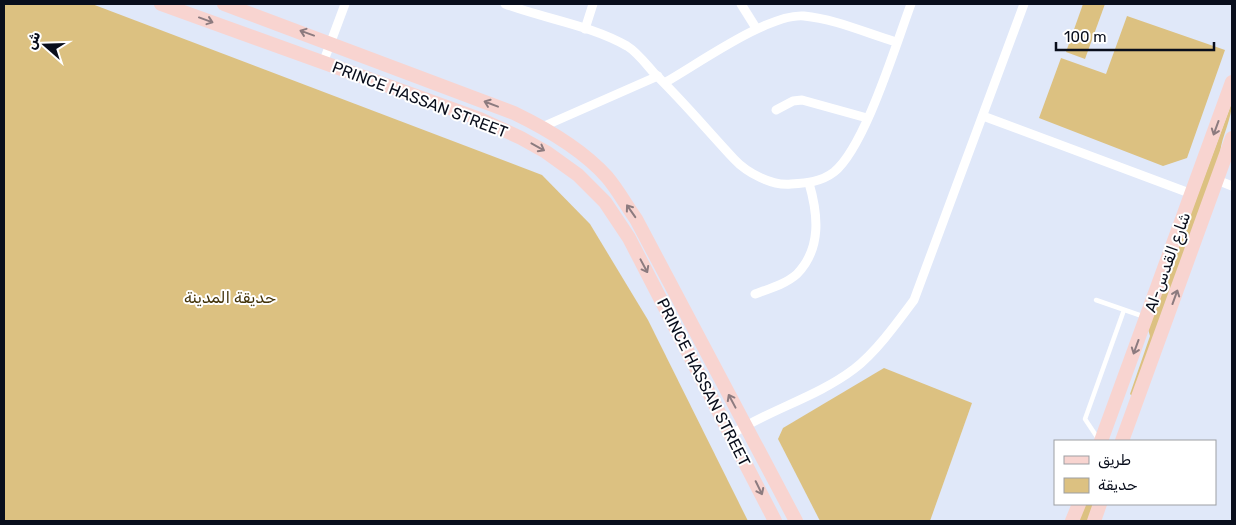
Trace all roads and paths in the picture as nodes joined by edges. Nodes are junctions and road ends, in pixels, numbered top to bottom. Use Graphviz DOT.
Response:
graph roads {
  1 [pos="160,4"];
  2 [pos="224,4"];
  3 [pos="345,4"];
  4 [pos="505,4"];
  5 [pos="593,4"];
  6 [pos="741,4"];
  7 [pos="911,4"];
  8 [pos="1024,4"];
  9 [pos="756,28"];
  10 [pos="585,29"];
  11 [pos="896,42"];
  12 [pos="331,43"];
  13 [pos="323,63"];
  14 [pos="658,76"];
  15 [pos="666,82"];
  16 [pos="1232,82"];
  17 [pos="776,110"];
  18 [pos="983,116"];
  19 [pos="867,118"];
  20 [pos="542,127"];
  21 [pos="1232,138"];
  22 [pos="1218,180"];
  23 [pos="809,183"];
  24 [pos="1232,186"];
  25 [pos="1192,194"];
  26 [pos="755,294"];
  27 [pos="1096,300"];
  28 [pos="1124,310"];
  29 [pos="1146,317"];
  30 [pos="1114,405"];
  31 [pos="1133,412"];
  32 [pos="745,426"];
  33 [pos="732,434"];
  34 [pos="1099,440"];
  35 [pos="1100,440"];
  36 [pos="1122,440"];
  37 [pos="1079,505"];
  38 [pos="1100,505"];
  39 [pos="775,521"];
  40 [pos="796,521"];
  41 [pos="1072,521"];
  42 [pos="1094,521"];
  1 -- 13 [label="main road, PRINCE HASSAN STREET, one-way"];
  12 -- 2 [label="main road, PRINCE HASSAN STREET, one-way"];
  3 -- 12 [label="street"];
  4 -- 10 [label="street"];
  5 -- 10 [label="street"];
  6 -- 9 [label="street"];
  7 -- 11 [label="street"];
  8 -- 18 [label="street"];
  9 -- 11 [label="street"];
  9 -- 15 [label="street"];
  10 -- 14 [label="street"];
  11 -- 19 [label="street"];
  12 -- 13 [label="street"];
  20 -- 12 [label="main road, PRINCE HASSAN STREET, one-way"];
  13 -- 33 [label="main road, PRINCE HASSAN STREET, one-way"];
  14 -- 15 [label="street"];
  14 -- 20 [label="street"];
  15 -- 23 [label="street"];
  16 -- 25 [label="main road, Al-شارع القدس, one-way"];
  17 -- 19 [label="street"];
  18 -- 25 [label="street"];
  18 -- 32 [label="street"];
  19 -- 23 [label="street"];
  32 -- 20 [label="main road, PRINCE HASSAN STREET, one-way"];
  21 -- 22 [label="main road, Al-شارع القدس"];
  22 -- 24 [label="street"];
  31 -- 22 [label="main road, Al-شارع القدس, one-way"];
  23 -- 26 [label="street"];
  25 -- 29 [label="main road, Al-شارع القدس"];
  27 -- 28 [label="lane"];
  28 -- 29 [label="lane"];
  28 -- 34 [label="lane"];
  29 -- 30 [label="main road, Al-شارع القدس, one-way"];
  30 -- 31 [label="main road"];
  30 -- 35 [label="main road, Al-شارع القدس"];
  31 -- 36 [label="main road, Al-شارع القدس"];
  32 -- 33 [label="street"];
  32 -- 40 [label="main road, PRINCE HASSAN STREET"];
  33 -- 39 [label="main road, PRINCE HASSAN STREET, one-way"];
  37 -- 41 [label="main road"];
  38 -- 42 [label="main road"];
}
